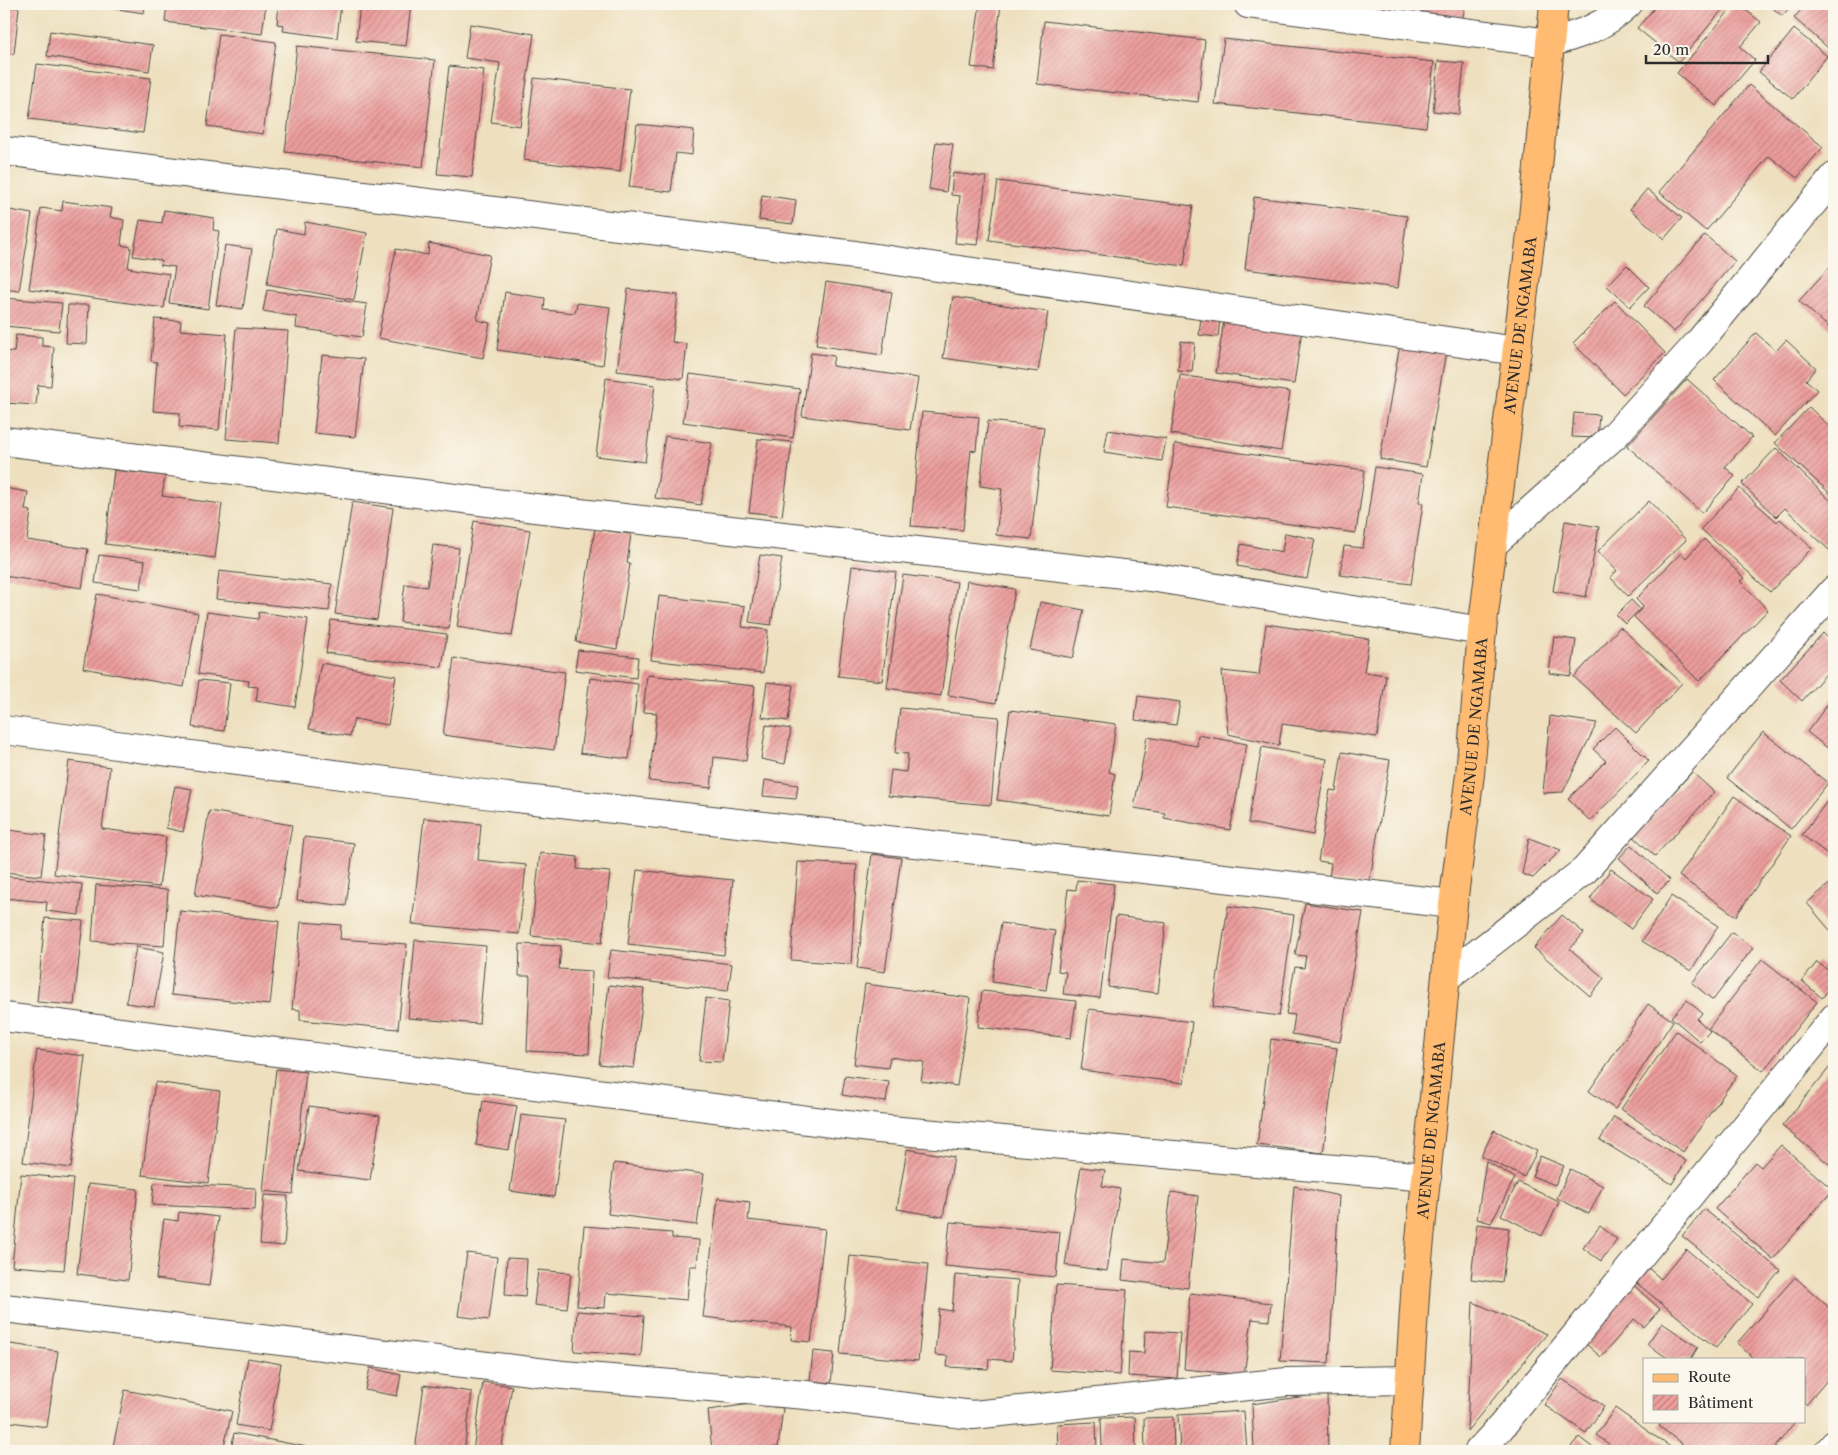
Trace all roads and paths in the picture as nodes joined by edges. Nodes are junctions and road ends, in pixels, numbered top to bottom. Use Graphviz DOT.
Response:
graph roads {
  1 [pos="1248,4"];
  2 [pos="1554,4"];
  3 [pos="1628,4"];
  4 [pos="1549,43"];
  5 [pos="4,151"];
  6 [pos="1834,177"];
  7 [pos="1516,352"];
  8 [pos="4,442"];
  9 [pos="1493,544"];
  10 [pos="1834,590"];
  11 [pos="1482,631"];
  12 [pos="4,730"];
  13 [pos="1453,904"];
  14 [pos="1447,977"];
  15 [pos="4,1017"];
  16 [pos="1834,1018"];
  17 [pos="1427,1177"];
  18 [pos="4,1308"];
  19 [pos="1409,1380"];
  20 [pos="1834,1445"];
  21 [pos="1405,1451"];
  22 [pos="1479,1451"];
  23 [pos="1829,1451"];
  1 -- 4 [label="street"];
  2 -- 4 [label="main road, AVENUE DE NGAMABA"];
  3 -- 4 [label="street"];
  4 -- 7 [label="main road, AVENUE DE NGAMABA"];
  5 -- 7 [label="street"];
  6 -- 9 [label="street"];
  7 -- 9 [label="main road, AVENUE DE NGAMABA"];
  8 -- 11 [label="street"];
  9 -- 11 [label="main road, AVENUE DE NGAMABA"];
  10 -- 14 [label="street"];
  11 -- 13 [label="main road, AVENUE DE NGAMABA"];
  12 -- 13 [label="street"];
  13 -- 14 [label="main road, AVENUE DE NGAMABA"];
  14 -- 17 [label="main road, AVENUE DE NGAMABA"];
  15 -- 17 [label="street"];
  16 -- 22 [label="street"];
  17 -- 19 [label="main road, AVENUE DE NGAMABA"];
  18 -- 19 [label="street"];
  19 -- 21 [label="main road, AVENUE DE NGAMABA"];
  20 -- 23 [label="street"];
}
